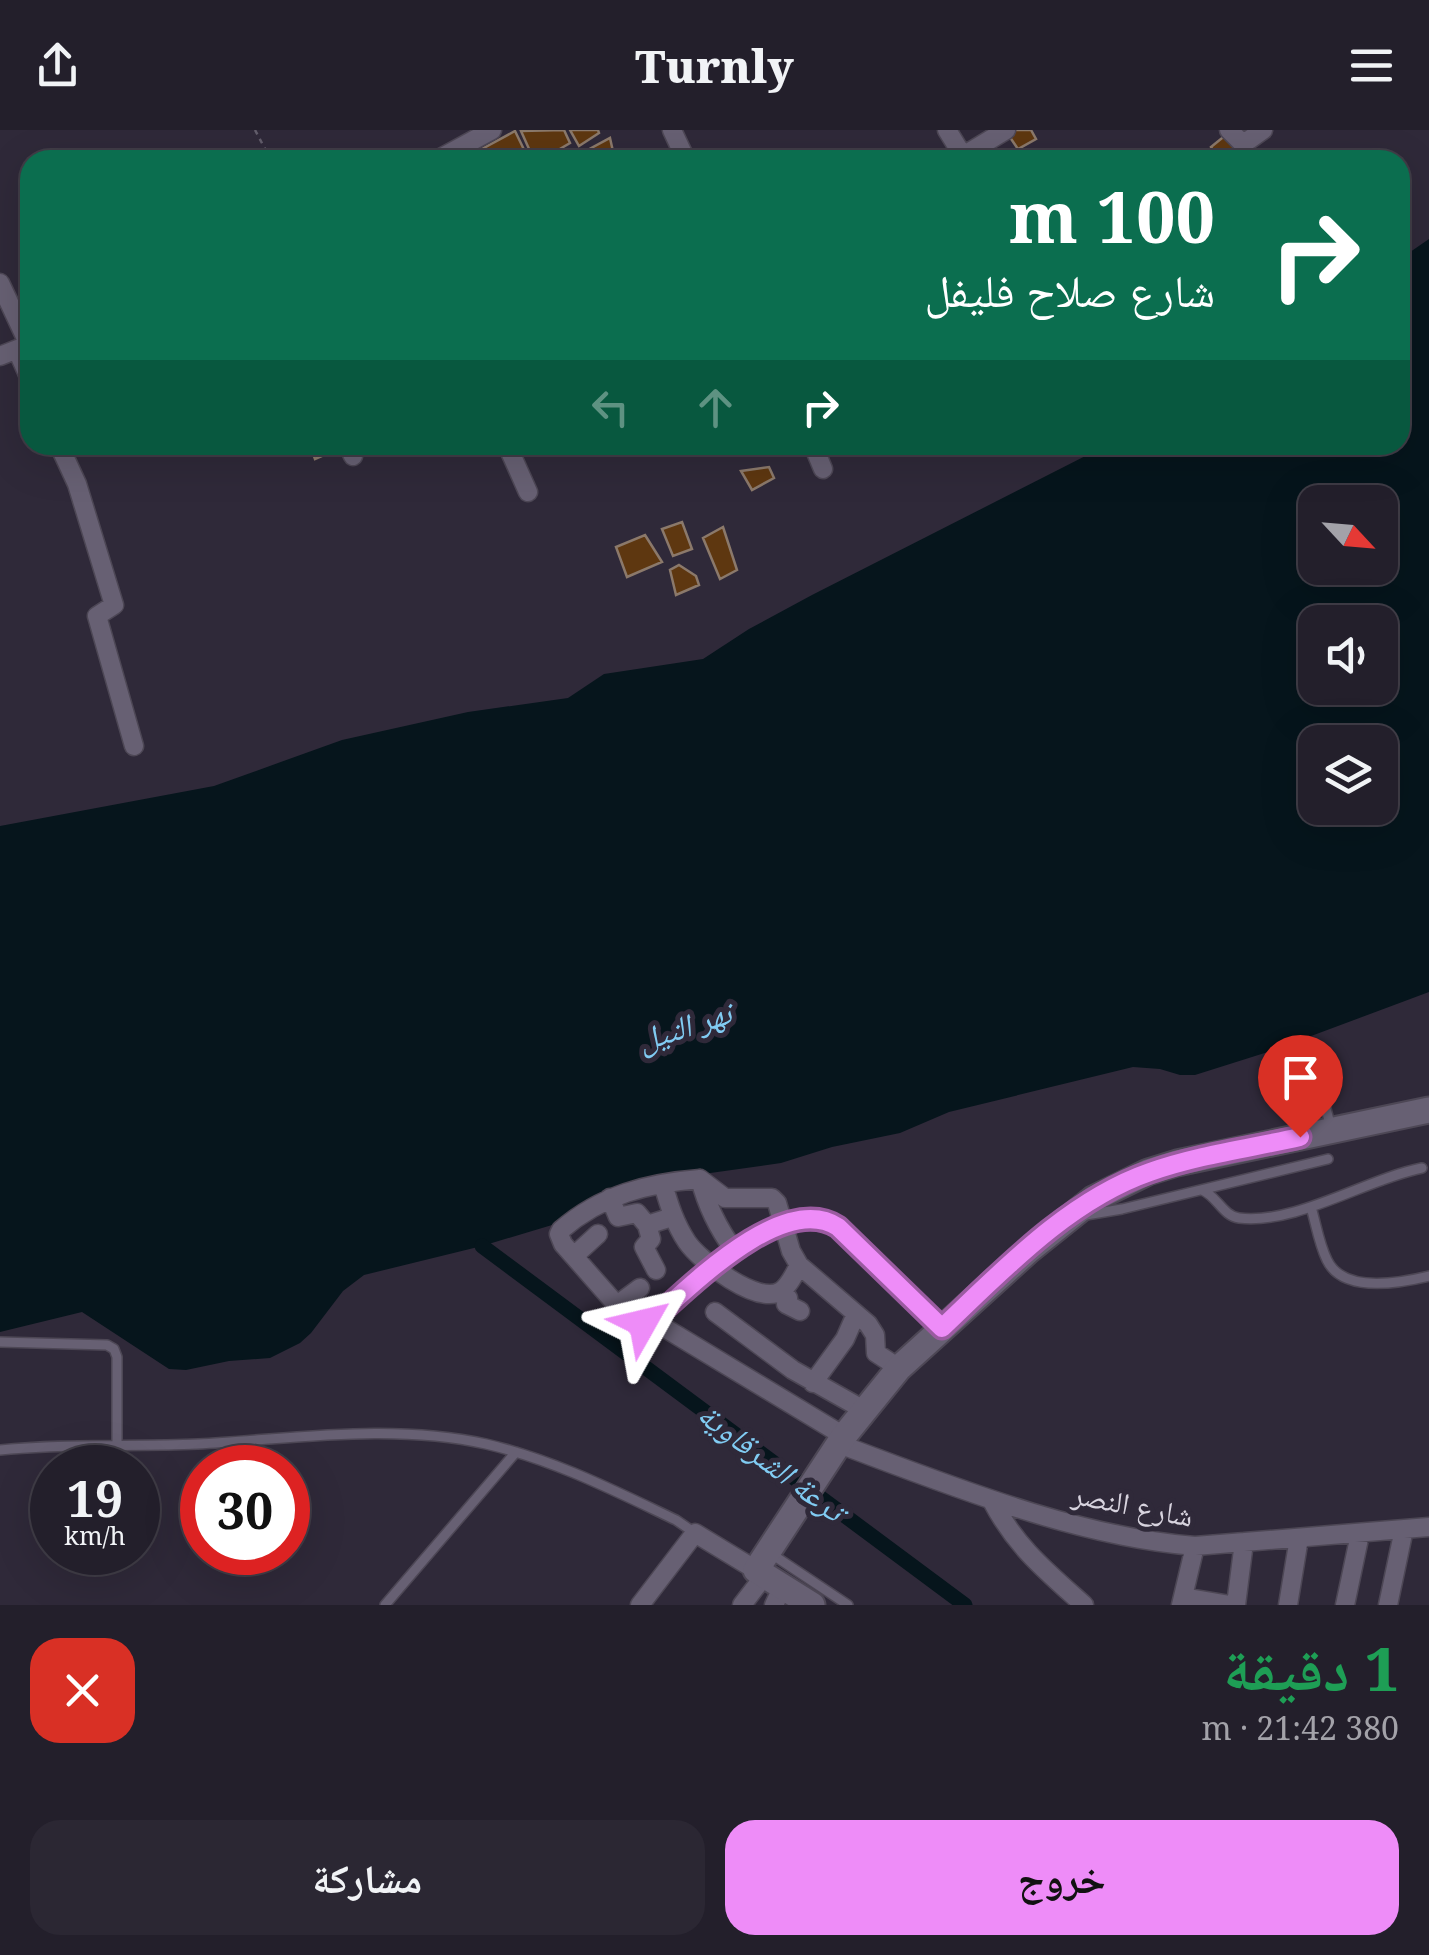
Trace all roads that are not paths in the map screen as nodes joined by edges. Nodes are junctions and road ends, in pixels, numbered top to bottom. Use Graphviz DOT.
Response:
graph roads {
  1 [pos="492,130"];
  2 [pos="1006,130"];
  3 [pos="1229,130"];
  4 [pos="1264,130"];
  5 [pos="475,150"];
  6 [pos="974,150"];
  7 [pos="0,282"];
  8 [pos="19,349"];
  9 [pos="64,455"];
  10 [pos="511,455"];
  11 [pos="817,455"];
  12 [pos="823,469"];
  13 [pos="528,492"];
  14 [pos="134,746"];
  15 [pos="1318,1078"];
  16 [pos="1429,1110"];
  17 [pos="1331,1131"];
  18 [pos="1328,1159"];
  19 [pos="1422,1168"];
  20 [pos="700,1179"];
  21 [pos="663,1184"];
  22 [pos="1202,1190"];
  23 [pos="610,1198"];
  24 [pos="1310,1207"];
  25 [pos="672,1217"];
  26 [pos="1068,1217"];
  27 [pos="784,1225"];
  28 [pos="646,1226"];
  29 [pos="598,1234"];
  30 [pos="734,1250"];
  31 [pos="574,1256"];
  32 [pos="800,1265"];
  33 [pos="712,1268"];
  34 [pos="656,1270"];
  35 [pos="1429,1276"];
  36 [pos="640,1288"];
  37 [pos="778,1292"];
  38 [pos="617,1305"];
  39 [pos="800,1311"];
  40 [pos="715,1312"];
  41 [pos="856,1314"];
  42 [pos="650,1322"];
  43 [pos="942,1328"];
  44 [pos="0,1342"];
  45 [pos="900,1368"];
  46 [pos="793,1370"];
  47 [pos="813,1382"];
  48 [pos="777,1396"];
  49 [pos="864,1410"];
  50 [pos="842,1440"];
  51 [pos="117,1445"];
  52 [pos="140,1445"];
  53 [pos="30,1449"];
  54 [pos="0,1450"];
  55 [pos="516,1452"];
  56 [pos="992,1501"];
  57 [pos="1429,1526"];
  58 [pos="1404,1529"];
  59 [pos="695,1532"];
  60 [pos="1360,1534"];
  61 [pos="1300,1538"];
  62 [pos="1244,1542"];
  63 [pos="1194,1546"];
  64 [pos="769,1578"];
  65 [pos="1182,1601"];
  66 [pos="386,1605"];
  67 [pos="640,1605"];
  68 [pos="742,1605"];
  69 [pos="812,1605"];
  70 [pos="848,1605"];
  71 [pos="1084,1605"];
  72 [pos="1233,1605"];
  73 [pos="1288,1605"];
  74 [pos="1345,1605"];
  75 [pos="1388,1605"];
  1 -- 5 [label="street"];
  2 -- 6 [label="street"];
  3 -- 4 [label="street"];
  7 -- 8 [label="street"];
  9 -- 14 [label="street"];
  10 -- 13 [label="street"];
  11 -- 12 [label="street"];
  15 -- 17 [label="lane"];
  16 -- 17 [label="main road"];
  17 -- 26 [label="main road"];
  18 -- 22 [label="lane"];
  19 -- 24 [label="lane"];
  20 -- 21 [label="street"];
  20 -- 27 [label="street"];
  20 -- 30 [label="street"];
  21 -- 23 [label="street"];
  21 -- 25 [label="street"];
  22 -- 24 [label="lane"];
  22 -- 26 [label="lane"];
  23 -- 28 [label="street"];
  23 -- 31 [label="street"];
  24 -- 35 [label="lane"];
  25 -- 28 [label="street"];
  25 -- 33 [label="street"];
  26 -- 43 [label="main road"];
  27 -- 30 [label="street"];
  27 -- 32 [label="street"];
  27 -- 43 [label="street"];
  28 -- 34 [label="street"];
  29 -- 31 [label="street"];
  30 -- 33 [label="street"];
  31 -- 38 [label="street"];
  32 -- 37 [label="street"];
  32 -- 41 [label="street"];
  33 -- 37 [label="street"];
  33 -- 42 [label="street"];
  36 -- 38 [label="street"];
  37 -- 39 [label="street"];
  38 -- 42 [label="street, شارع النصر"];
  40 -- 46 [label="street"];
  41 -- 45 [label="street"];
  41 -- 47 [label="street"];
  42 -- 48 [label="street, شارع النصر"];
  43 -- 45 [label="main road"];
  44 -- 51 [label="lane"];
  45 -- 49 [label="main road"];
  46 -- 47 [label="street"];
  46 -- 48 [label="street"];
  47 -- 49 [label="street"];
  48 -- 50 [label="street, شارع النصر"];
  49 -- 50 [label="main road"];
  50 -- 56 [label="street, شارع النصر"];
  50 -- 64 [label="main road"];
  52 -- 55 [label="lane"];
  53 -- 54 [label="lane"];
  55 -- 59 [label="lane"];
  55 -- 66 [label="lane"];
  56 -- 63 [label="street, شارع النصر"];
  56 -- 71 [label="street"];
  57 -- 58 [label="street, شارع النصر"];
  58 -- 60 [label="street, شارع النصر"];
  58 -- 75 [label="street"];
  59 -- 64 [label="street"];
  59 -- 67 [label="street"];
  60 -- 61 [label="street, شارع النصر"];
  60 -- 74 [label="street"];
  61 -- 62 [label="street, شارع النصر"];
  61 -- 73 [label="street"];
  62 -- 63 [label="street, شارع النصر"];
  62 -- 72 [label="street"];
  63 -- 65 [label="street"];
  64 -- 68 [label="street"];
  64 -- 69 [label="main road"];
  64 -- 70 [label="lane"];
  65 -- 72 [label="street"];
}
